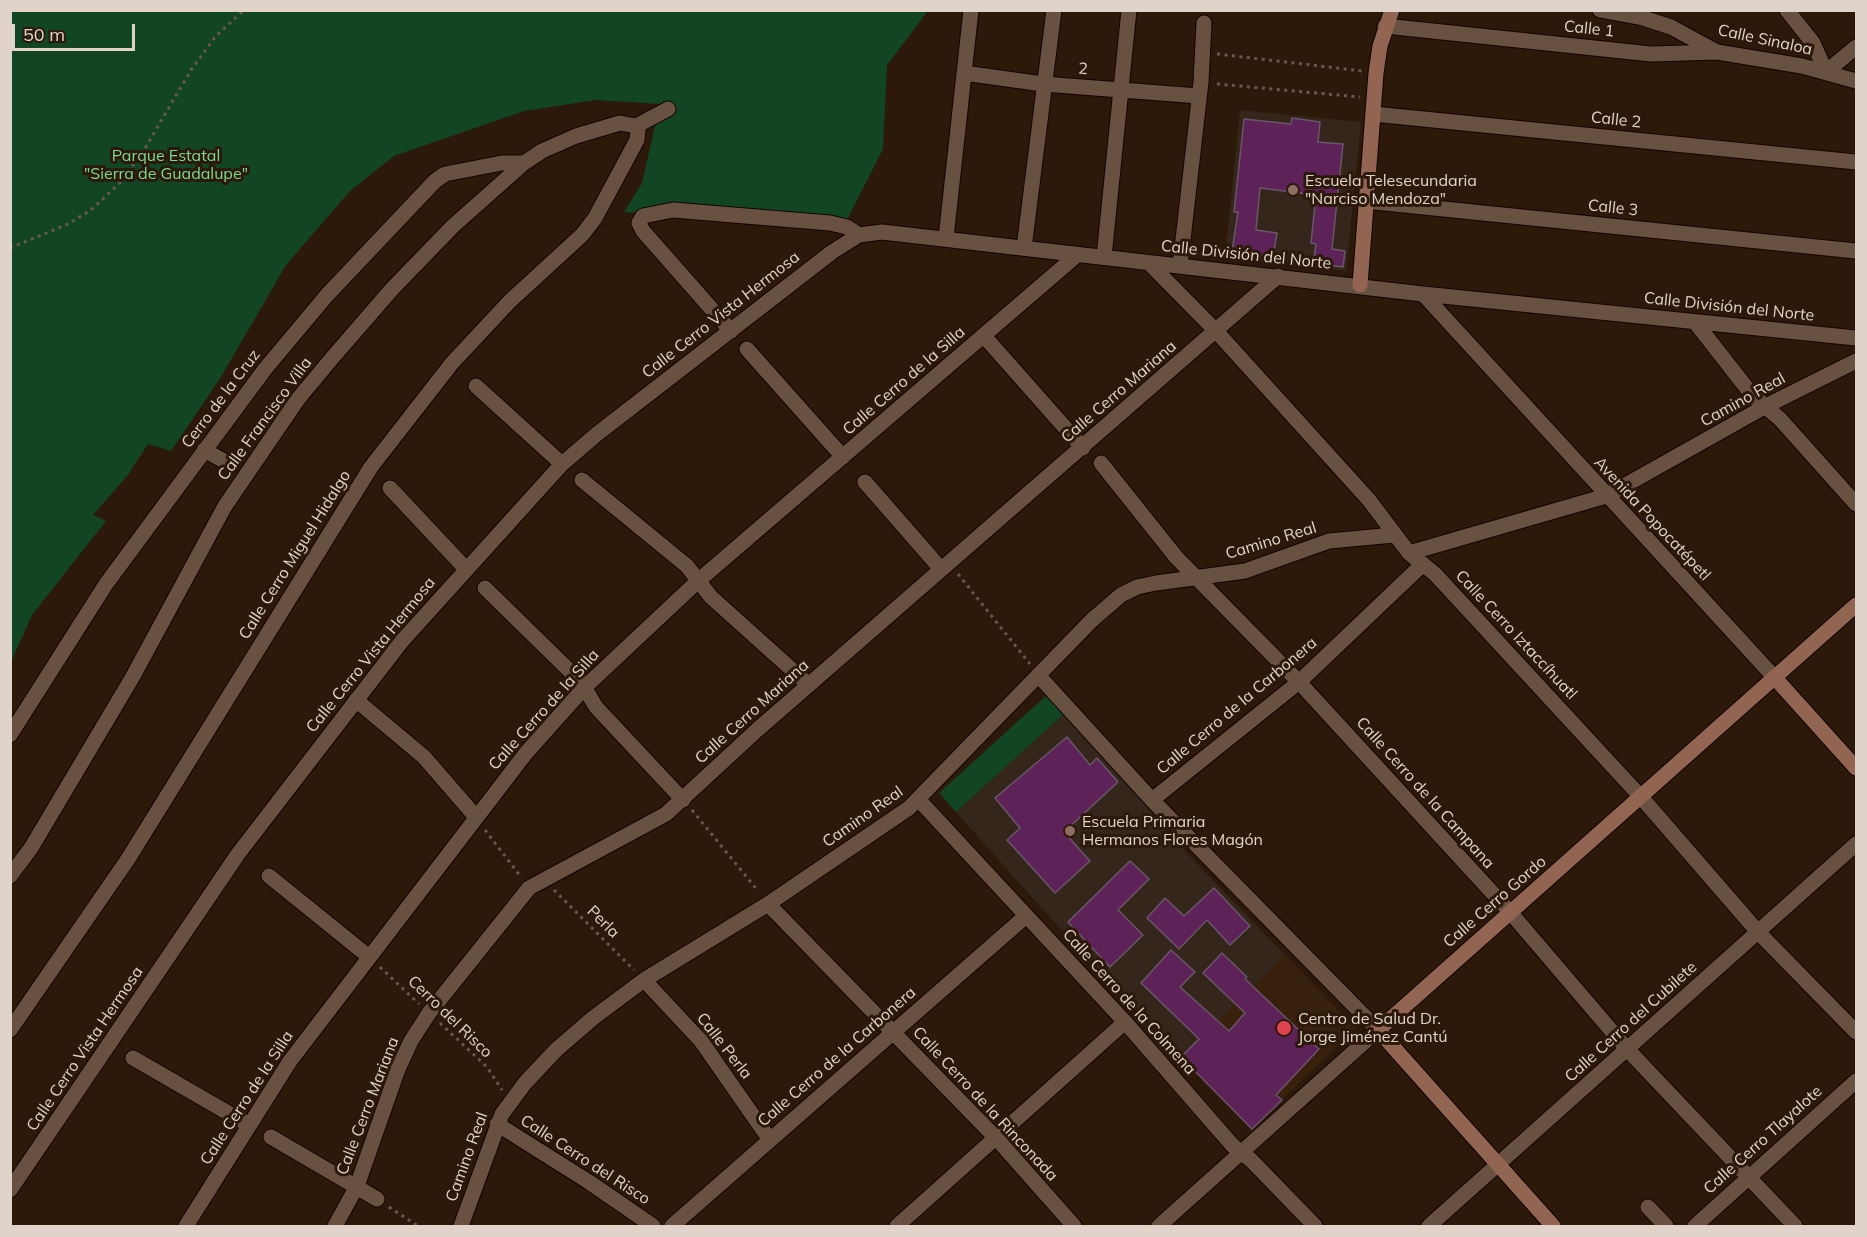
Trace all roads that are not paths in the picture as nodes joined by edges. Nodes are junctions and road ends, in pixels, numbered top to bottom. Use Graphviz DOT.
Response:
graph roads {
  1 [pos="971,10"];
  2 [pos="1054,10"];
  3 [pos="1129,10"];
  4 [pos="1392,10"];
  5 [pos="1600,10"];
  6 [pos="1787,10"];
  7 [pos="1640,14"];
  8 [pos="1204,23"];
  9 [pos="1385,27"];
  10 [pos="1857,47"];
  11 [pos="1717,52"];
  12 [pos="1826,72"];
  13 [pos="964,73"];
  14 [pos="1857,81"];
  15 [pos="1043,84"];
  16 [pos="1200,89"];
  17 [pos="1121,91"];
  18 [pos="1373,106"];
  19 [pos="668,109"];
  20 [pos="636,126"];
  21 [pos="1857,162"];
  22 [pos="524,163"];
  23 [pos="1365,201"];
  24 [pos="859,235"];
  25 [pos="946,238"];
  26 [pos="1024,248"];
  27 [pos="1857,251"];
  28 [pos="1077,255"];
  29 [pos="1104,257"];
  30 [pos="1149,263"];
  31 [pos="1180,266"];
  32 [pos="1278,276"];
  33 [pos="1360,285"];
  34 [pos="1423,294"];
  35 [pos="1695,322"];
  36 [pos="730,331"];
  37 [pos="1216,331"];
  38 [pos="984,336"];
  39 [pos="1857,338"];
  40 [pos="747,349"];
  41 [pos="1857,361"];
  42 [pos="476,386"];
  43 [pos="1766,406"];
  44 [pos="1083,448"];
  45 [pos="204,450"];
  46 [pos="843,457"];
  47 [pos="224,461"];
  48 [pos="1101,463"];
  49 [pos="562,464"];
  50 [pos="582,480"];
  51 [pos="865,482"];
  52 [pos="390,488"];
  53 [pos="1606,496"];
  54 [pos="1857,504"];
  55 [pos="1394,535"];
  56 [pos="1409,553"];
  57 [pos="1423,564"];
  58 [pos="466,569"];
  59 [pos="941,569"];
  60 [pos="1197,579"];
  61 [pos="698,581"];
  62 [pos="485,588"];
  63 [pos="1857,605"];
  64 [pos="1038,675"];
  65 [pos="1775,678"];
  66 [pos="1299,682"];
  67 [pos="809,685"];
  68 [pos="585,687"];
  69 [pos="356,700"];
  70 [pos="10,735"];
  71 [pos="1857,768"];
  72 [pos="1641,797"];
  73 [pos="918,799"];
  74 [pos="683,800"];
  75 [pos="1152,800"];
  76 [pos="476,817"];
  77 [pos="1857,844"];
  78 [pos="10,876"];
  79 [pos="269,876"];
  80 [pos="768,904"];
  81 [pos="1510,912"];
  82 [pos="1026,915"];
  83 [pos="1758,932"];
  84 [pos="368,956"];
  85 [pos="644,980"];
  86 [pos="1125,1022"];
  87 [pos="10,1030"];
  88 [pos="1378,1030"];
  89 [pos="893,1031"];
  90 [pos="1857,1032"];
  91 [pos="1626,1049"];
  92 [pos="133,1058"];
  93 [pos="1857,1081"];
  94 [pos="497,1124"];
  95 [pos="249,1125"];
  96 [pos="271,1137"];
  97 [pos="997,1139"];
  98 [pos="770,1140"];
  99 [pos="1242,1153"];
  100 [pos="1497,1165"];
  101 [pos="1749,1176"];
  102 [pos="357,1186"];
  103 [pos="10,1190"];
  104 [pos="378,1199"];
  105 [pos="1648,1207"];
  106 [pos="186,1227"];
  107 [pos="334,1227"];
  108 [pos="461,1227"];
  109 [pos="653,1227"];
  110 [pos="672,1227"];
  111 [pos="897,1227"];
  112 [pos="1074,1227"];
  113 [pos="1159,1227"];
  114 [pos="1315,1227"];
  115 [pos="1429,1227"];
  116 [pos="1553,1227"];
  117 [pos="1666,1227"];
  118 [pos="1695,1227"];
  119 [pos="1795,1227"];
  1 -- 13 [label="street"];
  2 -- 15 [label="street"];
  3 -- 17 [label="street"];
  4 -- 9 [label="street"];
  5 -- 7 [label="street, Calle Sinaloa"];
  6 -- 12 [label="street"];
  7 -- 11 [label="street, Calle Sinaloa"];
  8 -- 16 [label="street"];
  9 -- 11 [label="street, Calle 1"];
  9 -- 18 [label="street"];
  10 -- 12 [label="street"];
  11 -- 12 [label="street, Calle Sinaloa"];
  12 -- 14 [label="street, Calle Sinaloa"];
  13 -- 15 [label="street, 2"];
  13 -- 25 [label="street"];
  15 -- 17 [label="street, 2"];
  15 -- 26 [label="street"];
  16 -- 17 [label="street, 2"];
  16 -- 31 [label="street"];
  17 -- 29 [label="street"];
  18 -- 21 [label="street, Calle 2"];
  18 -- 23 [label="street"];
  19 -- 20 [label="street, Calle Francisco Villa"];
  20 -- 22 [label="street, Calle Francisco Villa"];
  20 -- 87 [label="street, Calle Cerro Miguel Hidalgo"];
  22 -- 45 [label="street, Cerro de la Cruz"];
  22 -- 78 [label="street, Calle Francisco Villa"];
  23 -- 27 [label="street, Calle 3"];
  23 -- 33 [label="street"];
  24 -- 25 [label="street, Calle División del Norte"];
  24 -- 36 [label="street, Calle Cerro Vista Hermosa"];
  24 -- 36 [label="street, Calle División del Norte"];
  25 -- 26 [label="street, Calle División del Norte"];
  26 -- 28 [label="street, Calle División del Norte"];
  28 -- 29 [label="street, Calle División del Norte"];
  28 -- 38 [label="street, Calle Cerro de la Silla"];
  29 -- 30 [label="street, Calle División del Norte"];
  30 -- 31 [label="street, Calle División del Norte"];
  30 -- 37 [label="street, Calle Cerro Iztaccíhuatl"];
  31 -- 32 [label="street, Calle División del Norte"];
  32 -- 33 [label="street, Calle División del Norte"];
  32 -- 37 [label="street, Calle Cerro Mariana"];
  33 -- 34 [label="street, Calle División del Norte"];
  34 -- 35 [label="street, Calle División del Norte"];
  34 -- 53 [label="street, Avenida Popocatépetl"];
  35 -- 39 [label="street, Calle División del Norte"];
  35 -- 43 [label="street"];
  36 -- 49 [label="street, Calle Cerro Vista Hermosa"];
  37 -- 44 [label="street, Calle Cerro Mariana"];
  37 -- 55 [label="street, Calle Cerro Iztaccíhuatl"];
  38 -- 44 [label="street"];
  38 -- 46 [label="street, Calle Cerro de la Silla"];
  40 -- 46 [label="street"];
  41 -- 43 [label="street, Camino Real"];
  42 -- 49 [label="street"];
  43 -- 53 [label="street, Camino Real"];
  43 -- 54 [label="street"];
  44 -- 59 [label="street, Calle Cerro Mariana"];
  45 -- 47 [label="street"];
  45 -- 70 [label="street, Cerro de la Cruz"];
  46 -- 61 [label="street, Calle Cerro de la Silla"];
  48 -- 60 [label="street, Calle Cerro de la Campana"];
  49 -- 58 [label="street, Calle Cerro Vista Hermosa"];
  50 -- 61 [label="street"];
  51 -- 59 [label="street"];
  52 -- 58 [label="street"];
  53 -- 56 [label="street, Camino Real"];
  53 -- 65 [label="street, Avenida Popocatépetl"];
  55 -- 56 [label="street, Calle Cerro Iztaccíhuatl"];
  55 -- 60 [label="street, Camino Real"];
  56 -- 57 [label="street, Calle Cerro Iztaccíhuatl"];
  57 -- 66 [label="street, Calle Cerro de la Carbonera"];
  57 -- 72 [label="street, Calle Cerro Iztaccíhuatl"];
  58 -- 69 [label="street, Calle Cerro Vista Hermosa"];
  59 -- 67 [label="street, Calle Cerro Mariana"];
  60 -- 64 [label="street, Camino Real"];
  60 -- 66 [label="street, Calle Cerro de la Campana"];
  61 -- 67 [label="street"];
  61 -- 68 [label="street, Calle Cerro de la Silla"];
  62 -- 68 [label="street"];
  63 -- 65 [label="street, Calle Cerro Gordo"];
  64 -- 73 [label="street, Camino Real"];
  64 -- 75 [label="street"];
  65 -- 71 [label="street, Avenida Popocatépetl"];
  65 -- 72 [label="street, Calle Cerro Gordo"];
  66 -- 75 [label="street, Calle Cerro de la Carbonera"];
  66 -- 81 [label="street, Calle Cerro de la Campana"];
  67 -- 74 [label="street, Calle Cerro Mariana"];
  68 -- 74 [label="street"];
  68 -- 76 [label="street, Calle Cerro de la Silla"];
  69 -- 76 [label="street"];
  69 -- 103 [label="street, Calle Cerro Vista Hermosa"];
  72 -- 81 [label="street, Calle Cerro Gordo"];
  72 -- 83 [label="street, Calle Cerro Iztaccíhuatl"];
  73 -- 80 [label="street, Camino Real"];
  73 -- 82 [label="street, Calle Cerro de la Colmena"];
  74 -- 102 [label="street, Calle Cerro Mariana"];
  75 -- 88 [label="street"];
  76 -- 84 [label="street, Calle Cerro de la Silla"];
  77 -- 83 [label="street, Calle Cerro del Cubilete"];
  79 -- 84 [label="street"];
  80 -- 85 [label="street, Camino Real"];
  80 -- 89 [label="street, Calle Cerro de la Rinconada"];
  81 -- 88 [label="street, Calle Cerro Gordo"];
  81 -- 91 [label="street, Calle Cerro de la Campana"];
  82 -- 86 [label="street, Calle Cerro de la Colmena"];
  82 -- 89 [label="street, Calle Cerro de la Carbonera"];
  83 -- 90 [label="street, Calle Cerro Iztaccíhuatl"];
  83 -- 91 [label="street, Calle Cerro del Cubilete"];
  84 -- 95 [label="street, Calle Cerro de la Silla"];
  85 -- 94 [label="street, Camino Real"];
  85 -- 98 [label="street, Calle Perla"];
  86 -- 97 [label="street"];
  86 -- 99 [label="street, Calle Cerro de la Colmena"];
  88 -- 99 [label="street, Calle Cerro Gordo"];
  88 -- 100 [label="street"];
  89 -- 97 [label="street, Calle Cerro de la Rinconada"];
  89 -- 98 [label="street, Calle Cerro de la Carbonera"];
  91 -- 100 [label="street, Calle Cerro del Cubilete"];
  91 -- 101 [label="street, Calle Cerro de la Campana"];
  92 -- 95 [label="street"];
  93 -- 101 [label="street, Calle Cerro Tlayalote"];
  94 -- 108 [label="street, Camino Real"];
  94 -- 109 [label="street, Calle Cerro del Risco"];
  95 -- 106 [label="street, Calle Cerro de la Silla"];
  96 -- 102 [label="street"];
  97 -- 111 [label="street"];
  97 -- 112 [label="street, Calle Cerro de la Rinconada"];
  98 -- 110 [label="street, Calle Cerro de la Carbonera"];
  99 -- 113 [label="street, Calle Cerro Gordo"];
  99 -- 114 [label="street, Calle Cerro de la Colmena"];
  100 -- 115 [label="street, Calle Cerro del Cubilete"];
  100 -- 116 [label="street"];
  101 -- 118 [label="street, Calle Cerro Tlayalote"];
  101 -- 119 [label="street, Calle Cerro de la Campana"];
  102 -- 104 [label="street"];
  102 -- 107 [label="street, Calle Cerro Mariana"];
  105 -- 117 [label="street"];
}
